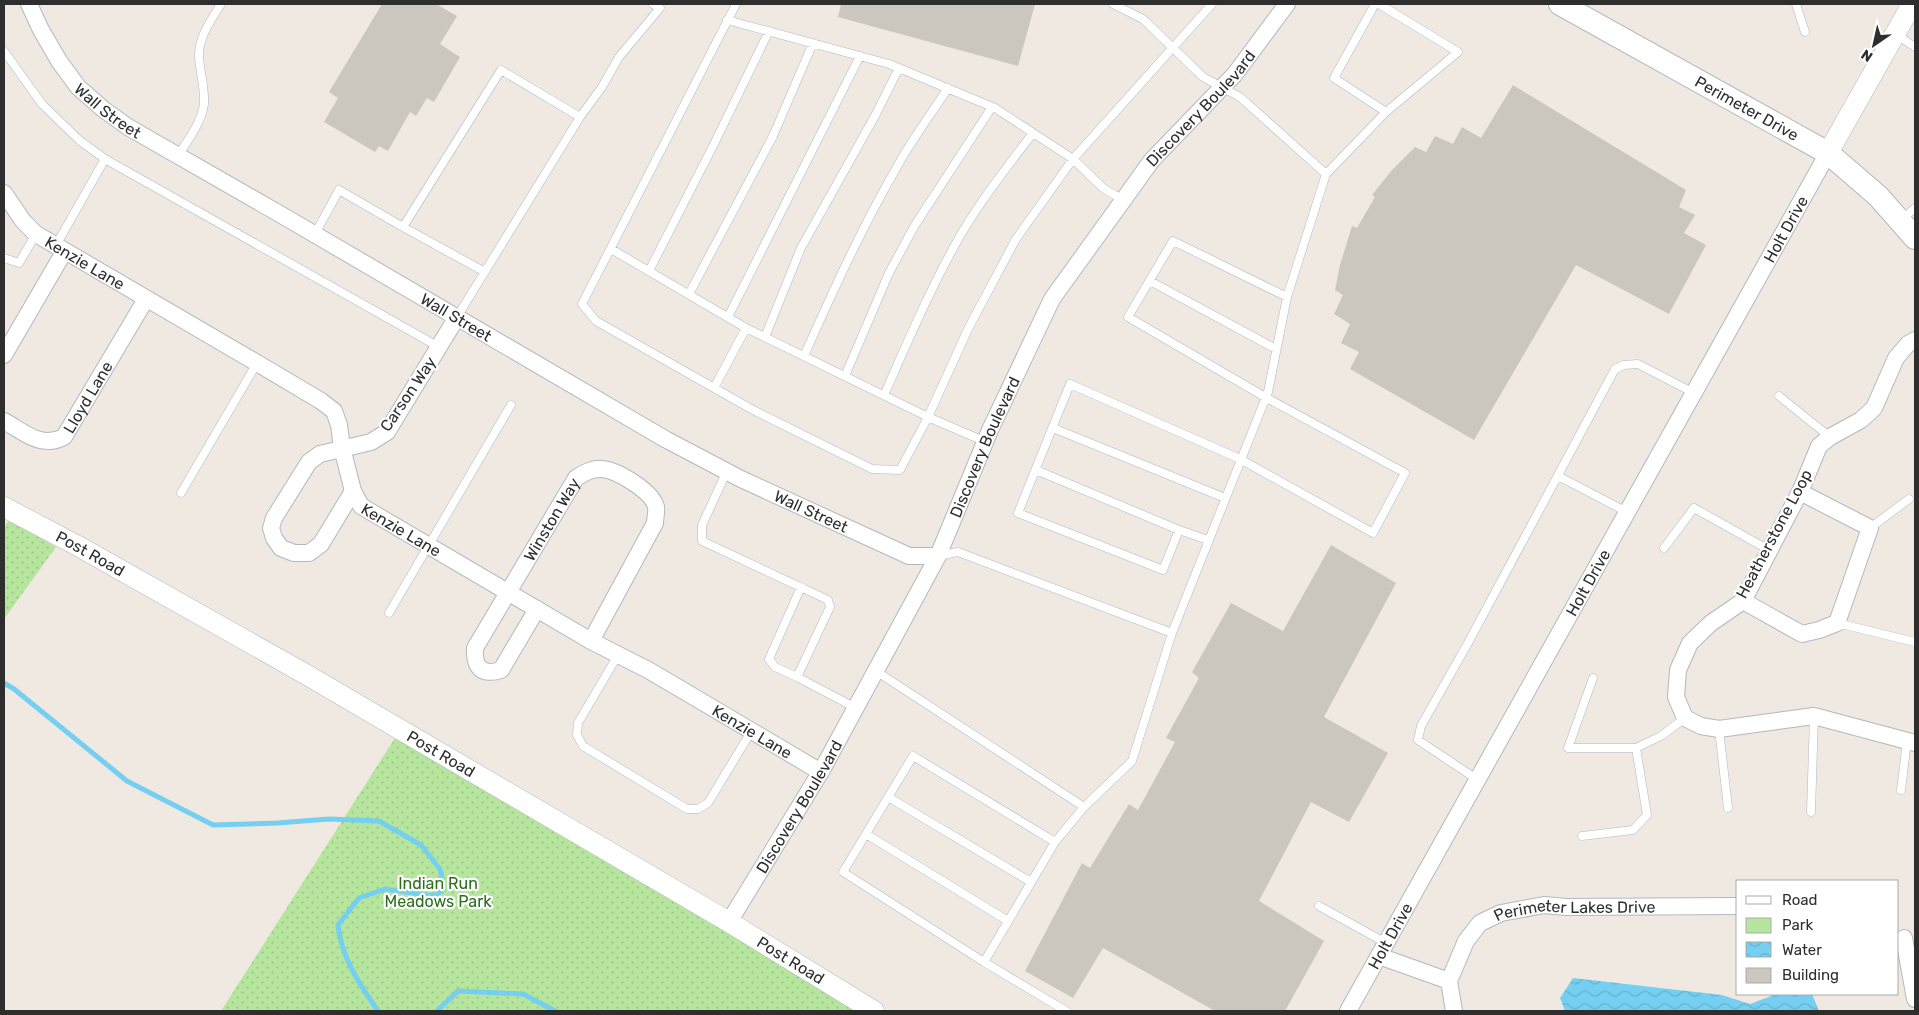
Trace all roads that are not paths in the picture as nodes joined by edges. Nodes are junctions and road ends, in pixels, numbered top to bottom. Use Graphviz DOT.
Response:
graph roads {
  1 [pos="29,4"];
  2 [pos="220,4"];
  3 [pos="653,4"];
  4 [pos="736,4"];
  5 [pos="1112,4"];
  6 [pos="1212,4"];
  7 [pos="1287,4"];
  8 [pos="1375,4"];
  9 [pos="1379,4"];
  10 [pos="1560,4"];
  11 [pos="1796,4"];
  12 [pos="1912,4"];
  13 [pos="727,20"];
  14 [pos="769,31"];
  15 [pos="1805,32"];
  16 [pos="1895,34"];
  17 [pos="813,43"];
  18 [pos="1915,47"];
  19 [pos="1173,48"];
  20 [pos="4,51"];
  21 [pos="860,56"];
  22 [pos="899,68"];
  23 [pos="948,88"];
  24 [pos="1222,88"];
  25 [pos="992,107"];
  26 [pos="1386,112"];
  27 [pos="580,117"];
  28 [pos="1033,133"];
  29 [pos="1828,153"];
  30 [pos="178,156"];
  31 [pos="105,159"];
  32 [pos="1072,159"];
  33 [pos="1326,174"];
  34 [pos="4,193"];
  35 [pos="1123,200"];
  36 [pos="1908,215"];
  37 [pos="403,227"];
  38 [pos="36,234"];
  39 [pos="315,234"];
  40 [pos="1915,238"];
  41 [pos="60,249"];
  42 [pos="611,249"];
  43 [pos="4,258"];
  44 [pos="649,270"];
  45 [pos="484,272"];
  46 [pos="1150,281"];
  47 [pos="689,294"];
  48 [pos="1287,297"];
  49 [pos="146,299"];
  50 [pos="728,317"];
  51 [pos="457,318"];
  52 [pos="746,328"];
  53 [pos="765,337"];
  54 [pos="1915,340"];
  55 [pos="439,347"];
  56 [pos="1276,349"];
  57 [pos="4,355"];
  58 [pos="804,356"];
  59 [pos="257,363"];
  60 [pos="845,376"];
  61 [pos="714,388"];
  62 [pos="1694,393"];
  63 [pos="884,395"];
  64 [pos="1779,396"];
  65 [pos="1265,397"];
  66 [pos="511,405"];
  67 [pos="928,417"];
  68 [pos="4,421"];
  69 [pos="1052,428"];
  70 [pos="1830,437"];
  71 [pos="986,442"];
  72 [pos="342,448"];
  73 [pos="1240,459"];
  74 [pos="1036,470"];
  75 [pos="727,471"];
  76 [pos="1558,476"];
  77 [pos="353,491"];
  78 [pos="1800,492"];
  79 [pos="180,493"];
  80 [pos="1225,498"];
  81 [pos="1909,499"];
  82 [pos="4,507"];
  83 [pos="1627,512"];
  84 [pos="1870,528"];
  85 [pos="1179,530"];
  86 [pos="1208,540"];
  87 [pos="428,546"];
  88 [pos="1664,548"];
  89 [pos="1769,550"];
  90 [pos="938,556"];
  91 [pos="801,587"];
  92 [pos="509,593"];
  93 [pos="1743,601"];
  94 [pos="537,609"];
  95 [pos="389,613"];
  96 [pos="1837,622"];
  97 [pos="1172,633"];
  98 [pos="591,641"];
  99 [pos="1915,642"];
  100 [pos="618,654"];
  101 [pos="876,671"];
  102 [pos="797,677"];
  103 [pos="1593,678"];
  104 [pos="856,708"];
  105 [pos="1814,716"];
  106 [pos="1685,718"];
  107 [pos="1720,729"];
  108 [pos="752,730"];
  109 [pos="1911,742"];
  110 [pos="1636,748"];
  111 [pos="821,772"];
  112 [pos="1478,780"];
  113 [pos="1902,790"];
  114 [pos="888,797"];
  115 [pos="1084,807"];
  116 [pos="1728,808"];
  117 [pos="1811,812"];
  118 [pos="866,834"];
  119 [pos="1582,836"];
  120 [pos="1055,842"];
  121 [pos="1031,882"];
  122 [pos="1320,906"];
  123 [pos="1736,906"];
  124 [pos="1008,921"];
  125 [pos="729,922"];
  126 [pos="1906,936"];
  127 [pos="1383,949"];
  128 [pos="984,962"];
  129 [pos="1449,981"];
  130 [pos="1915,999"];
  131 [pos="874,1011"];
  132 [pos="1066,1011"];
  133 [pos="1348,1011"];
  134 [pos="1454,1011"];
  1 -- 30 [label="street, Wall Street"];
  2 -- 30 [label="lane"];
  3 -- 27 [label="lane"];
  4 -- 13 [label="lane"];
  5 -- 19 [label="lane"];
  6 -- 19 [label="lane"];
  7 -- 24 [label="street, Discovery Boulevard"];
  8 -- 26 [label="lane"];
  9 -- 26 [label="lane"];
  10 -- 29 [label="main road, Perimeter Drive"];
  11 -- 15 [label="lane"];
  12 -- 16 [label="street"];
  13 -- 14 [label="lane"];
  13 -- 42 [label="lane"];
  14 -- 17 [label="lane"];
  14 -- 44 [label="lane"];
  16 -- 18 [label="lane"];
  16 -- 29 [label="street"];
  17 -- 21 [label="lane"];
  17 -- 47 [label="lane"];
  19 -- 24 [label="lane"];
  19 -- 32 [label="lane"];
  20 -- 31 [label="lane"];
  21 -- 22 [label="lane"];
  21 -- 50 [label="lane"];
  22 -- 23 [label="lane"];
  22 -- 53 [label="lane"];
  23 -- 25 [label="lane"];
  23 -- 58 [label="lane"];
  24 -- 33 [label="lane"];
  24 -- 35 [label="street, Discovery Boulevard"];
  25 -- 28 [label="lane"];
  25 -- 60 [label="lane"];
  26 -- 33 [label="lane"];
  27 -- 37 [label="lane"];
  27 -- 45 [label="lane"];
  28 -- 32 [label="lane"];
  28 -- 63 [label="lane"];
  29 -- 36 [label="main road, Perimeter Drive"];
  29 -- 62 [label="street, Holt Drive"];
  30 -- 39 [label="street, Wall Street"];
  31 -- 41 [label="lane"];
  31 -- 55 [label="lane"];
  32 -- 35 [label="lane"];
  32 -- 67 [label="lane"];
  33 -- 48 [label="lane"];
  34 -- 38 [label="street, Kenzie Lane"];
  35 -- 71 [label="street, Discovery Boulevard"];
  36 -- 40 [label="main road, Perimeter Drive"];
  37 -- 39 [label="lane"];
  37 -- 45 [label="lane"];
  38 -- 41 [label="street, Kenzie Lane"];
  38 -- 43 [label="lane"];
  39 -- 51 [label="street, Wall Street"];
  41 -- 49 [label="street, Kenzie Lane"];
  41 -- 57 [label="street"];
  42 -- 44 [label="lane"];
  42 -- 61 [label="lane"];
  44 -- 47 [label="lane"];
  45 -- 51 [label="lane"];
  46 -- 48 [label="lane"];
  46 -- 56 [label="lane"];
  46 -- 65 [label="lane"];
  47 -- 50 [label="lane"];
  48 -- 56 [label="lane"];
  49 -- 59 [label="street, Kenzie Lane"];
  49 -- 68 [label="street, Lloyd Lane"];
  50 -- 52 [label="lane"];
  51 -- 55 [label="street, Carson Way"];
  51 -- 75 [label="street, Wall Street"];
  52 -- 53 [label="lane"];
  52 -- 61 [label="lane"];
  53 -- 58 [label="lane"];
  54 -- 70 [label="street, Heatherstone Loop"];
  55 -- 72 [label="street, Carson Way"];
  56 -- 65 [label="lane"];
  58 -- 60 [label="lane"];
  59 -- 72 [label="street, Kenzie Lane"];
  59 -- 79 [label="lane"];
  60 -- 63 [label="lane"];
  61 -- 67 [label="lane"];
  62 -- 76 [label="lane"];
  62 -- 83 [label="street, Holt Drive"];
  63 -- 67 [label="lane"];
  64 -- 70 [label="lane"];
  65 -- 73 [label="lane"];
  65 -- 73 [label="lane"];
  66 -- 87 [label="lane"];
  67 -- 71 [label="lane"];
  69 -- 73 [label="lane"];
  69 -- 74 [label="lane"];
  69 -- 80 [label="lane"];
  70 -- 78 [label="street, Heatherstone Loop"];
  71 -- 90 [label="street, Discovery Boulevard"];
  72 -- 77 [label="street, Kenzie Lane"];
  72 -- 77 [label="street, Carson Way"];
  73 -- 80 [label="lane"];
  74 -- 85 [label="lane"];
  74 -- 85 [label="lane"];
  75 -- 90 [label="street, Wall Street"];
  75 -- 91 [label="lane"];
  76 -- 83 [label="lane"];
  76 -- 112 [label="lane"];
  77 -- 87 [label="street, Kenzie Lane"];
  78 -- 84 [label="street"];
  78 -- 89 [label="street, Heatherstone Loop"];
  80 -- 86 [label="lane"];
  81 -- 84 [label="lane"];
  82 -- 125 [label="street, Post Road"];
  83 -- 112 [label="street, Holt Drive"];
  84 -- 96 [label="street"];
  85 -- 86 [label="lane"];
  86 -- 97 [label="lane"];
  87 -- 92 [label="street, Kenzie Lane"];
  87 -- 95 [label="lane"];
  88 -- 89 [label="lane"];
  89 -- 93 [label="street, Heatherstone Loop"];
  90 -- 97 [label="lane"];
  90 -- 101 [label="street, Discovery Boulevard"];
  91 -- 102 [label="lane"];
  91 -- 102 [label="lane"];
  92 -- 94 [label="street, Kenzie Lane"];
  92 -- 94 [label="street, Winston Way"];
  92 -- 98 [label="street, Winston Way"];
  93 -- 96 [label="street"];
  93 -- 106 [label="street, Heatherstone Loop"];
  94 -- 98 [label="street, Kenzie Lane"];
  96 -- 99 [label="lane"];
  97 -- 115 [label="lane"];
  98 -- 100 [label="street, Kenzie Lane"];
  100 -- 108 [label="street, Kenzie Lane"];
  100 -- 108 [label="lane"];
  101 -- 104 [label="street, Discovery Boulevard"];
  101 -- 115 [label="lane"];
  102 -- 104 [label="lane"];
  103 -- 110 [label="lane"];
  104 -- 111 [label="street, Discovery Boulevard"];
  105 -- 107 [label="street"];
  105 -- 109 [label="street"];
  105 -- 117 [label="lane"];
  106 -- 107 [label="street"];
  106 -- 110 [label="lane"];
  107 -- 116 [label="lane"];
  108 -- 111 [label="street, Kenzie Lane"];
  109 -- 113 [label="lane"];
  110 -- 119 [label="lane"];
  111 -- 125 [label="street, Discovery Boulevard"];
  112 -- 127 [label="street, Holt Drive"];
  114 -- 118 [label="lane"];
  114 -- 120 [label="lane"];
  114 -- 121 [label="lane"];
  115 -- 120 [label="lane"];
  118 -- 124 [label="lane"];
  118 -- 128 [label="lane"];
  120 -- 121 [label="lane"];
  121 -- 124 [label="lane"];
  122 -- 127 [label="lane"];
  123 -- 129 [label="street, Perimeter Lakes Drive"];
  124 -- 128 [label="lane"];
  125 -- 131 [label="street, Post Road"];
  126 -- 130 [label="street"];
  127 -- 129 [label="street"];
  127 -- 133 [label="street, Holt Drive"];
  128 -- 132 [label="lane"];
  129 -- 134 [label="street"];
}
